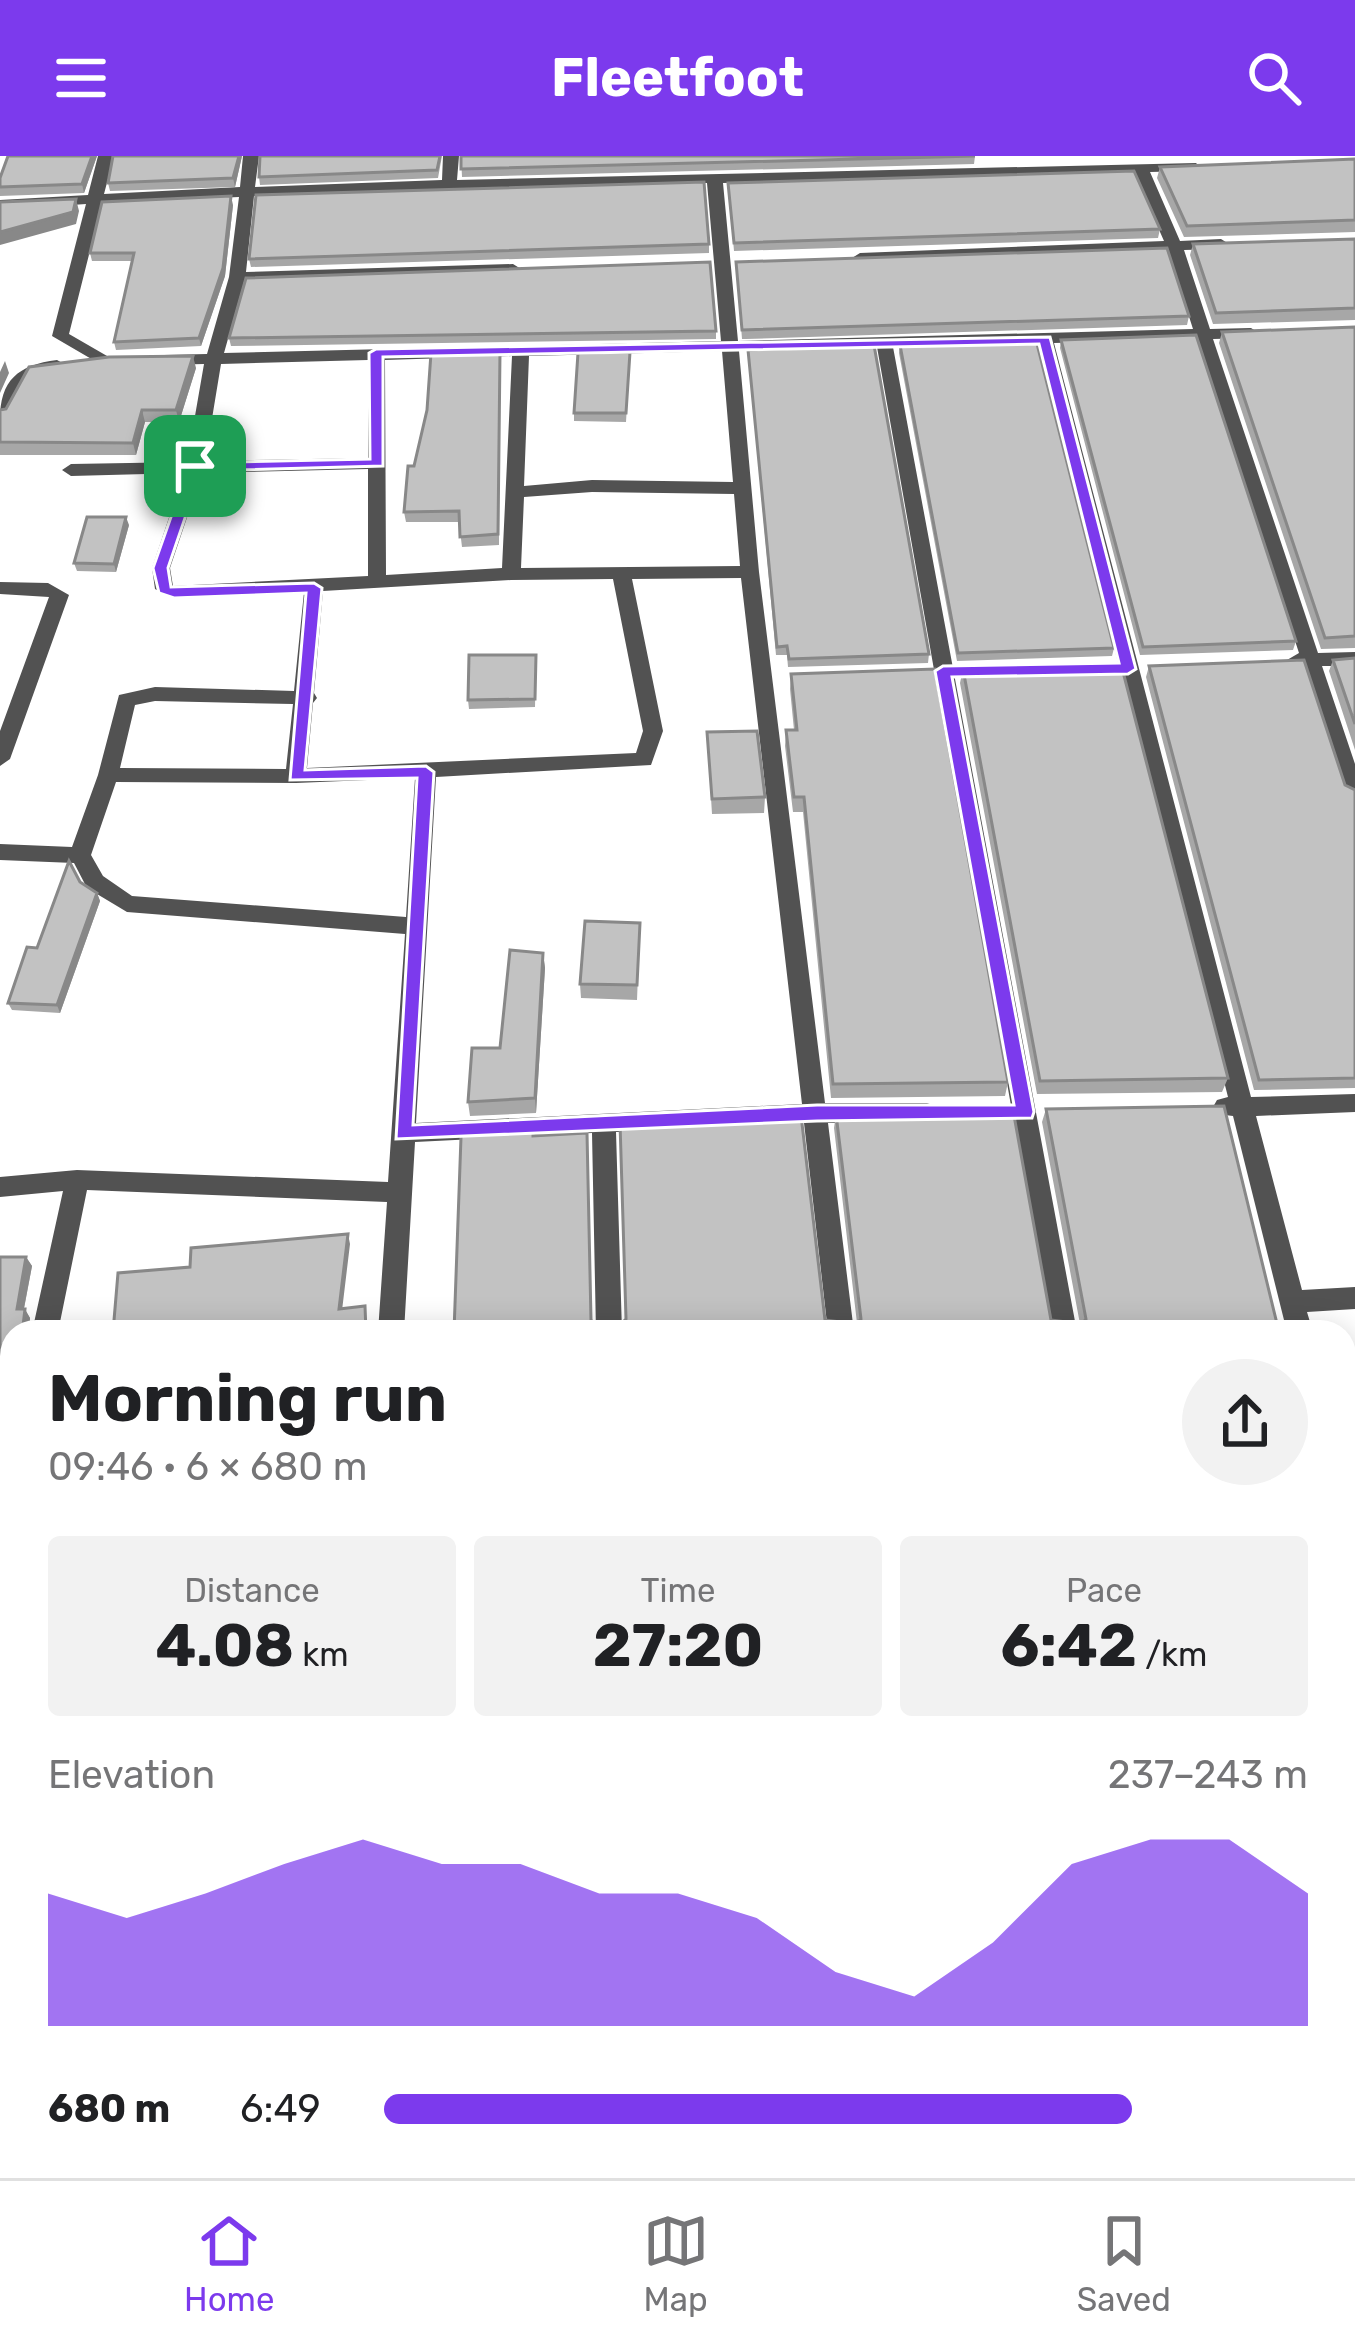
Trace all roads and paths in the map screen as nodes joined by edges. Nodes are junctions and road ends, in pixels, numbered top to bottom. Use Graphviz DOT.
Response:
graph roads {
  1 [pos="106,156"];
  2 [pos="251,156"];
  3 [pos="451,156"];
  4 [pos="731,156"];
  5 [pos="1182,161"];
  6 [pos="1059,162"];
  7 [pos="986,163"];
  8 [pos="1204,166"];
  9 [pos="1141,170"];
  10 [pos="724,182"];
  11 [pos="449,188"];
  12 [pos="244,194"];
  13 [pos="95,198"];
  14 [pos="0,205"];
  15 [pos="1242,244"];
  16 [pos="1174,245"];
  17 [pos="837,259"];
  18 [pos="735,263"];
  19 [pos="700,264"];
  20 [pos="538,268"];
  21 [pos="237,277"];
  22 [pos="1267,332"];
  23 [pos="1203,334"];
  24 [pos="1045,340"];
  25 [pos="884,342"];
  26 [pos="729,349"];
  27 [pos="520,351"];
  28 [pos="376,353"];
  29 [pos="106,360"];
  30 [pos="128,360"];
  31 [pos="149,360"];
  32 [pos="213,361"];
  33 [pos="0,415"];
  34 [pos="378,463"];
  35 [pos="195,466"];
  36 [pos="71,470"];
  37 [pos="742,488"];
  38 [pos="515,492"];
  39 [pos="750,572"];
  40 [pos="621,573"];
  41 [pos="511,574"];
  42 [pos="377,583"];
  43 [pos="0,588"];
  44 [pos="314,588"];
  45 [pos="1355,658"];
  46 [pos="1311,660"];
  47 [pos="1265,662"];
  48 [pos="307,698"];
  49 [pos="0,759"];
  50 [pos="426,772"];
  51 [pos="108,775"];
  52 [pos="296,776"];
  53 [pos="1355,795"];
  54 [pos="0,852"];
  55 [pos="80,855"];
  56 [pos="415,926"];
  57 [pos="1355,1103"];
  58 [pos="1241,1107"];
  59 [pos="1198,1108"];
  60 [pos="817,1113"];
  61 [pos="956,1113"];
  62 [pos="604,1124"];
  63 [pos="403,1133"];
  64 [pos="77,1180"];
  65 [pos="0,1187"];
  66 [pos="398,1192"];
  67 [pos="1355,1298"];
  68 [pos="1292,1302"];
  69 [pos="48,1320"];
  70 [pos="392,1320"];
  71 [pos="609,1320"];
  72 [pos="840,1320"];
  73 [pos="1062,1320"];
  74 [pos="1297,1320"];
  1 -- 13 [label="street"];
  2 -- 12 [label="street"];
  3 -- 11 [label="street"];
  4 -- 10 [label="street"];
  5 -- 8 [label="street"];
  5 -- 9 [label="street"];
  6 -- 7 [label="street"];
  6 -- 9 [label="street"];
  7 -- 10 [label="street"];
  9 -- 16 [label="street"];
  10 -- 11 [label="street"];
  10 -- 18 [label="street"];
  11 -- 12 [label="street"];
  12 -- 13 [label="street"];
  12 -- 21 [label="street"];
  13 -- 14 [label="street"];
  13 -- 29 [label="street"];
  15 -- 16 [label="street"];
  16 -- 17 [label="street"];
  16 -- 23 [label="street"];
  18 -- 19 [label="street"];
  18 -- 26 [label="street"];
  20 -- 21 [label="street"];
  21 -- 32 [label="street"];
  22 -- 23 [label="street"];
  23 -- 24 [label="street"];
  23 -- 46 [label="street"];
  24 -- 25 [label="street"];
  24 -- 58 [label="street"];
  25 -- 26 [label="street"];
  25 -- 73 [label="street"];
  26 -- 27 [label="street"];
  26 -- 37 [label="street"];
  27 -- 28 [label="street"];
  27 -- 38 [label="street"];
  28 -- 32 [label="street"];
  28 -- 34 [label="street"];
  29 -- 30 [label="street"];
  29 -- 33 [label="street"];
  31 -- 32 [label="street"];
  32 -- 35 [label="street"];
  34 -- 35 [label="street"];
  34 -- 42 [label="street"];
  35 -- 36 [label="street"];
  35 -- 44 [label="street"];
  37 -- 38 [label="street"];
  37 -- 39 [label="street"];
  38 -- 41 [label="street"];
  39 -- 40 [label="street"];
  39 -- 60 [label="street"];
  40 -- 41 [label="street"];
  40 -- 50 [label="street"];
  41 -- 42 [label="street"];
  42 -- 44 [label="street"];
  43 -- 49 [label="street"];
  44 -- 48 [label="street"];
  45 -- 46 [label="street"];
  46 -- 47 [label="street"];
  46 -- 53 [label="street"];
  48 -- 51 [label="street"];
  48 -- 52 [label="street"];
  50 -- 52 [label="street"];
  50 -- 56 [label="street"];
  51 -- 52 [label="street"];
  51 -- 55 [label="street"];
  54 -- 55 [label="street"];
  55 -- 56 [label="street"];
  56 -- 63 [label="street"];
  57 -- 58 [label="street"];
  58 -- 59 [label="street"];
  58 -- 68 [label="street"];
  60 -- 61 [label="street"];
  60 -- 62 [label="street"];
  60 -- 72 [label="street"];
  62 -- 63 [label="street"];
  62 -- 71 [label="street"];
  63 -- 66 [label="street"];
  64 -- 65 [label="street"];
  64 -- 66 [label="street"];
  64 -- 69 [label="street"];
  66 -- 70 [label="street"];
  67 -- 68 [label="street"];
  68 -- 74 [label="street"];
}
